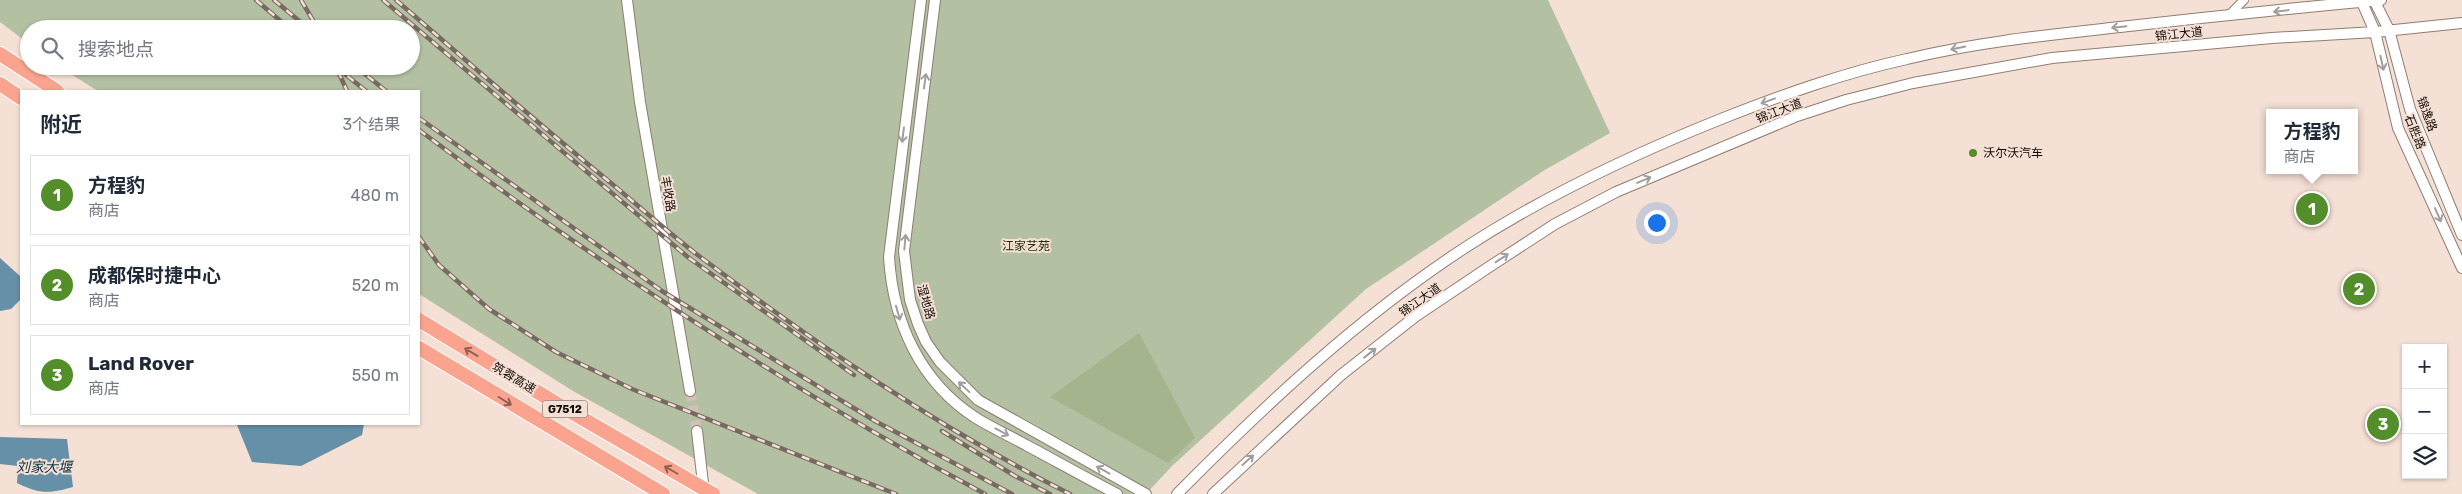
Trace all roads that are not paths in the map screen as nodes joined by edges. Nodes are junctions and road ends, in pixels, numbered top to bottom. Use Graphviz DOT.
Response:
graph roads {
  1 [pos="628,0"];
  2 [pos="921,0"];
  3 [pos="936,0"];
  4 [pos="2244,0"];
  5 [pos="2362,0"];
  6 [pos="2374,0"];
  7 [pos="2381,0"];
  8 [pos="2228,16"];
  9 [pos="2462,23"];
  10 [pos="2389,30"];
  11 [pos="2375,32"];
  12 [pos="0,54"];
  13 [pos="20,67"];
  14 [pos="32,75"];
  15 [pos="0,84"];
  16 [pos="55,90"];
  17 [pos="20,97"];
  18 [pos="900,158"];
  19 [pos="914,159"];
  20 [pos="2462,235"];
  21 [pos="2462,268"];
  22 [pos="420,321"];
  23 [pos="420,349"];
  24 [pos="690,391"];
  25 [pos="697,431"];
  26 [pos="663,494"];
  27 [pos="705,494"];
  28 [pos="713,494"];
  29 [pos="1116,494"];
  30 [pos="1146,494"];
  31 [pos="1177,494"];
  32 [pos="1213,494"];
  1 -- 24 [label="main road, 丰收路"];
  2 -- 18 [label="main road, one-way"];
  19 -- 3 [label="main road, 湿地路, one-way"];
  4 -- 8 [label="street"];
  5 -- 6 [label="main road, 锦江大道"];
  5 -- 8 [label="main road, 锦江大道, one-way"];
  5 -- 11 [label="main road, 石胜路"];
  6 -- 7 [label="main road, 锦江大道"];
  6 -- 10 [label="main road, 锦逸路"];
  8 -- 31 [label="main road, 锦江大道, one-way"];
  9 -- 10 [label="main road, 锦江大道"];
  10 -- 11 [label="main road, 锦江大道"];
  10 -- 20 [label="main road, 锦逸路"];
  11 -- 21 [label="main road, 石胜路, one-way"];
  32 -- 11 [label="main road, 锦江大道, one-way"];
  12 -- 13 [label="highway"];
  14 -- 16 [label="highway"];
  15 -- 17 [label="highway"];
  18 -- 19 [label="main road"];
  18 -- 29 [label="main road, one-way"];
  30 -- 19 [label="main road, 湿地路, one-way"];
  28 -- 22 [label="highway, 筑蓉高速 / G7512, one-way, bridge"];
  23 -- 26 [label="highway, 筑蓉高速 / G7512, one-way"];
  25 -- 27 [label="main road"];
}
